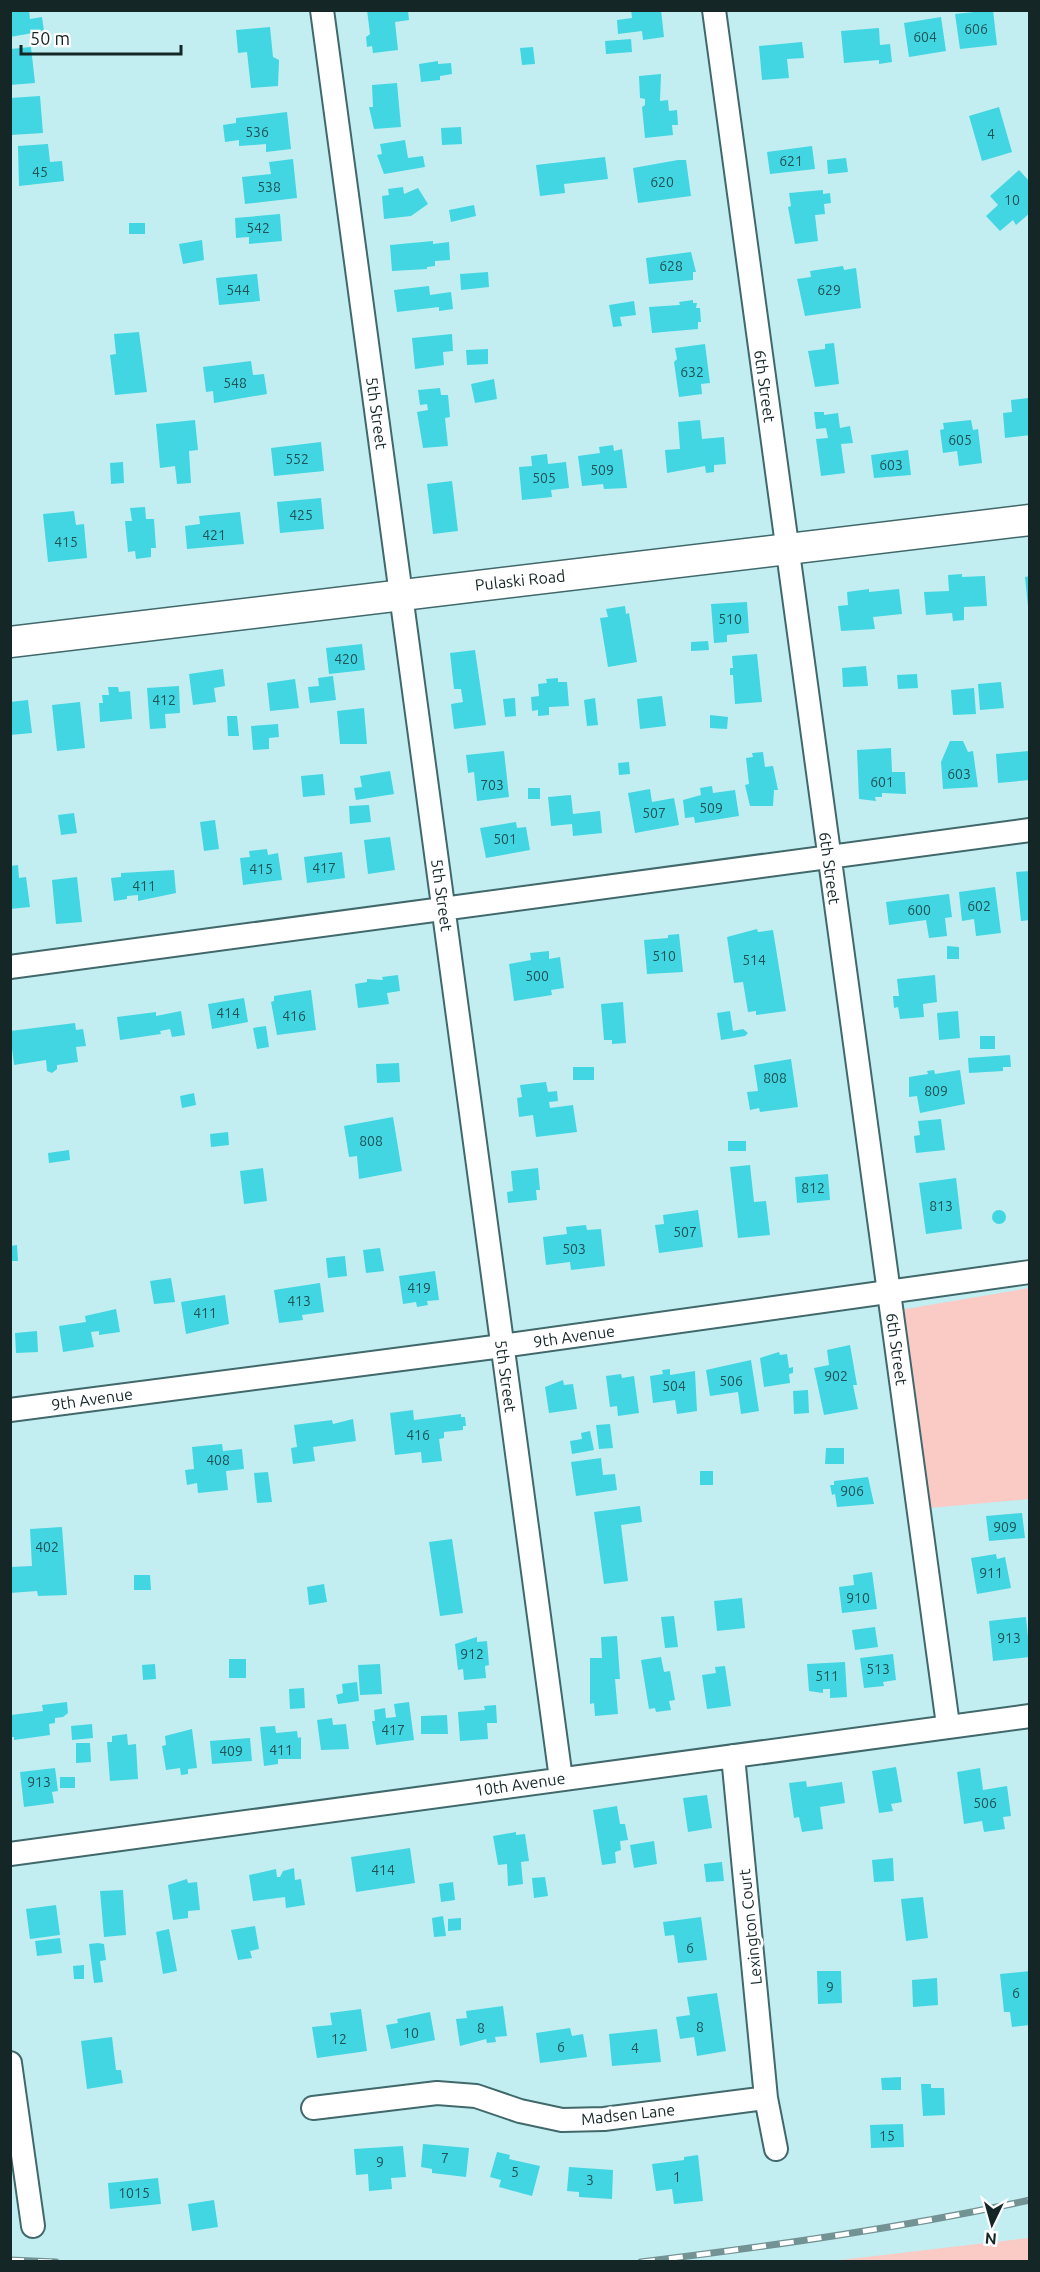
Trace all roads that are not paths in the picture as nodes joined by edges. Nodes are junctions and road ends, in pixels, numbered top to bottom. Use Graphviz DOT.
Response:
graph roads {
  1 [pos="322,10"];
  2 [pos="714,10"];
  3 [pos="1029,520"];
  4 [pos="787,549"];
  5 [pos="401,593"];
  6 [pos="10,642"];
  7 [pos="1029,830"];
  8 [pos="828,856"];
  9 [pos="444,907"];
  10 [pos="10,968"];
  11 [pos="1029,1272"];
  12 [pos="889,1292"];
  13 [pos="502,1346"];
  14 [pos="10,1410"];
  15 [pos="1029,1716"];
  16 [pos="948,1725"];
  17 [pos="733,1756"];
  18 [pos="561,1779"];
  19 [pos="10,1854"];
  20 [pos="10,2063"];
  21 [pos="766,2098"];
  22 [pos="13,2102"];
  23 [pos="313,2108"];
  24 [pos="776,2149"];
  25 [pos="33,2226"];
  1 -- 5 [label="street, 5th Street"];
  2 -- 4 [label="street, 6th Street"];
  3 -- 4 [label="main road, Pulaski Road"];
  4 -- 5 [label="main road, Pulaski Road"];
  4 -- 8 [label="street, 6th Street"];
  5 -- 6 [label="main road, Pulaski Road"];
  5 -- 9 [label="street, 5th Street"];
  7 -- 8 [label="street"];
  8 -- 9 [label="street"];
  8 -- 12 [label="street, 6th Street"];
  9 -- 10 [label="street"];
  9 -- 13 [label="street, 5th Street"];
  11 -- 12 [label="street, 9th Avenue"];
  12 -- 13 [label="street, 9th Avenue"];
  12 -- 16 [label="street, 6th Street"];
  13 -- 14 [label="street, 9th Avenue"];
  13 -- 18 [label="street, 5th Street"];
  15 -- 16 [label="street, 10th Avenue"];
  16 -- 17 [label="street, 10th Avenue"];
  17 -- 18 [label="street, 10th Avenue"];
  17 -- 21 [label="street, Lexington Court"];
  18 -- 19 [label="street, 10th Avenue"];
  20 -- 22 [label="street"];
  21 -- 23 [label="street, Madsen Lane"];
  21 -- 24 [label="street, Lexington Court"];
  22 -- 25 [label="street"];
}
